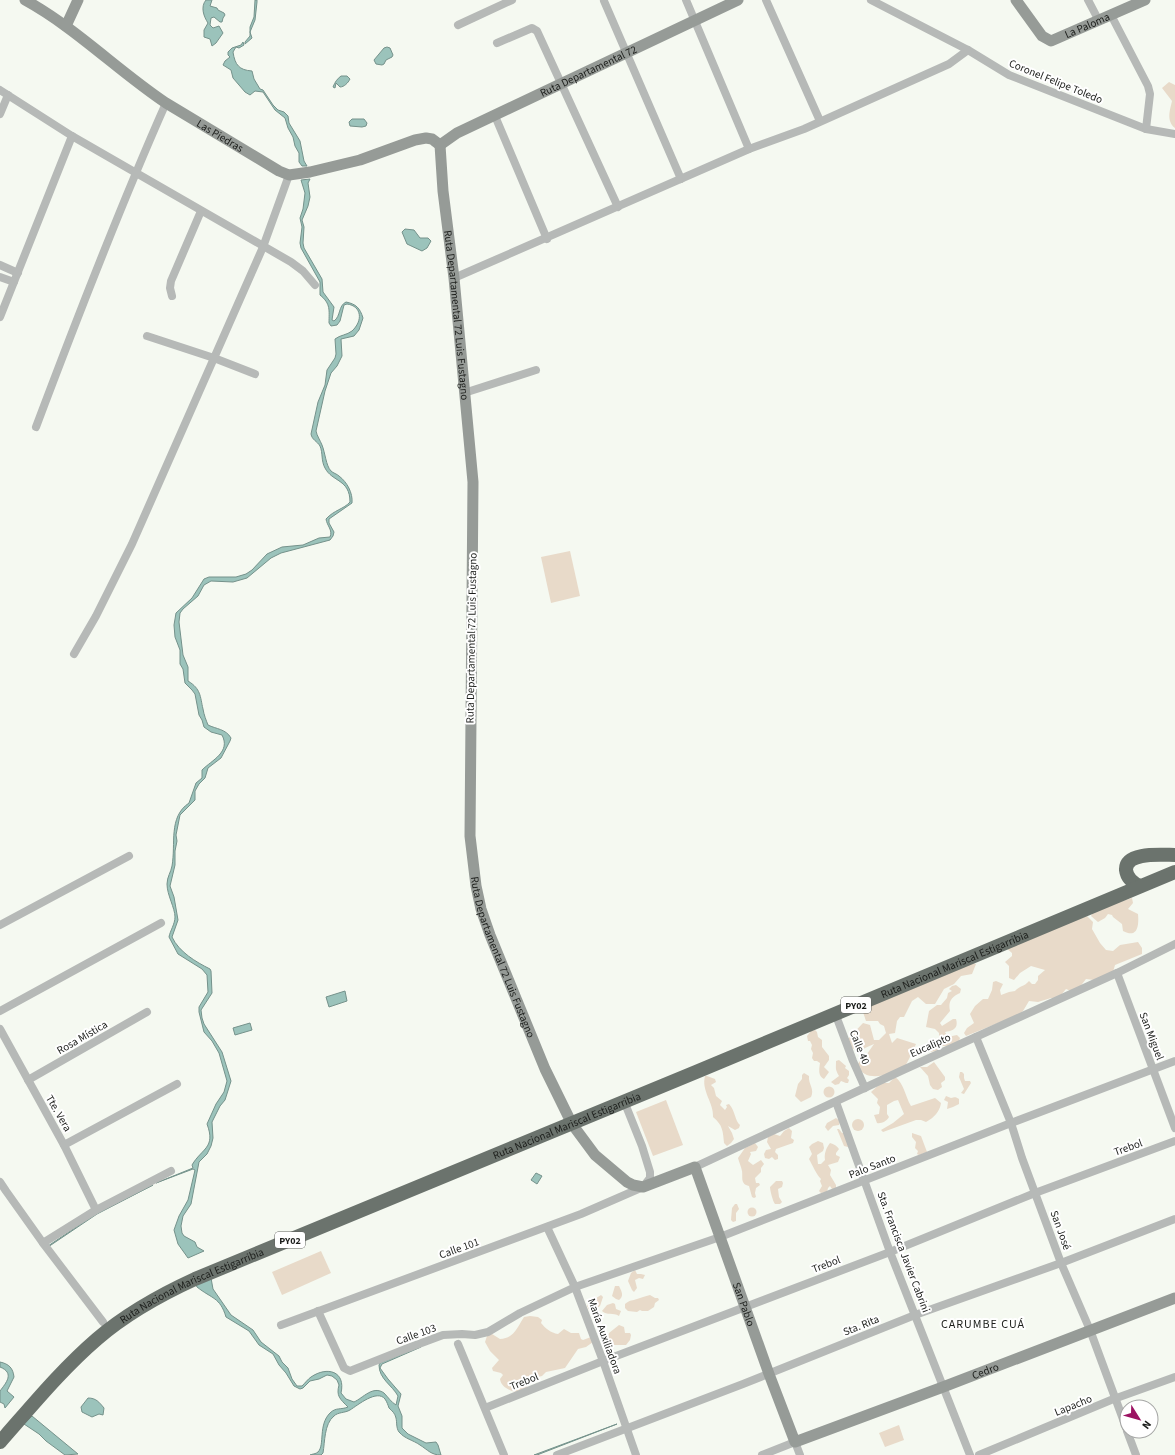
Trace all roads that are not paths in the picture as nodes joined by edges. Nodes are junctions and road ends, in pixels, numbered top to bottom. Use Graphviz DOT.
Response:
graph roads {
  1 [pos="25,0"];
  2 [pos="78,0"];
  3 [pos="512,0"];
  4 [pos="686,0"];
  5 [pos="738,0"];
  6 [pos="766,0"];
  7 [pos="871,0"];
  8 [pos="1016,0"];
  9 [pos="1088,0"];
  10 [pos="1145,0"];
  11 [pos="604,1"];
  12 [pos="1111,15"];
  13 [pos="695,21"];
  14 [pos="1099,21"];
  15 [pos="458,25"];
  16 [pos="66,26"];
  17 [pos="497,43"];
  18 [pos="968,50"];
  19 [pos="627,52"];
  20 [pos="562,84"];
  21 [pos="0,90"];
  22 [pos="8,95"];
  23 [pos="166,103"];
  24 [pos="0,114"];
  25 [pos="495,116"];
  26 [pos="820,122"];
  27 [pos="1146,129"];
  28 [pos="1175,134"];
  29 [pos="72,136"];
  30 [pos="440,145"];
  31 [pos="749,149"];
  32 [pos="135,173"];
  33 [pos="293,175"];
  34 [pos="681,179"];
  35 [pos="618,207"];
  36 [pos="201,211"];
  37 [pos="546,238"];
  38 [pos="263,246"];
  39 [pos="0,265"];
  40 [pos="18,273"];
  41 [pos="0,277"];
  42 [pos="454,278"];
  43 [pos="14,282"];
  44 [pos="315,285"];
  45 [pos="172,296"];
  46 [pos="0,317"];
  47 [pos="147,336"];
  48 [pos="214,358"];
  49 [pos="536,370"];
  50 [pos="255,374"];
  51 [pos="464,393"];
  52 [pos="36,427"];
  53 [pos="74,654"];
  54 [pos="1175,855"];
  55 [pos="129,856"];
  56 [pos="1175,862"];
  57 [pos="1175,872"];
  58 [pos="1135,883"];
  59 [pos="161,923"];
  60 [pos="0,925"];
  61 [pos="1175,944"];
  62 [pos="1117,973"];
  63 [pos="0,1011"];
  64 [pos="147,1012"];
  65 [pos="836,1013"];
  66 [pos="0,1029"];
  67 [pos="976,1037"];
  68 [pos="1175,1061"];
  69 [pos="1153,1069"];
  70 [pos="28,1080"];
  71 [pos="177,1084"];
  72 [pos="866,1088"];
  73 [pos="624,1101"];
  74 [pos="836,1102"];
  75 [pos="570,1119"];
  76 [pos="1011,1123"];
  77 [pos="1175,1128"];
  78 [pos="1175,1141"];
  79 [pos="64,1144"];
  80 [pos="695,1167"];
  81 [pos="171,1171"];
  82 [pos="865,1180"];
  83 [pos="0,1182"];
  84 [pos="643,1187"];
  85 [pos="1035,1193"];
  86 [pos="96,1210"];
  87 [pos="1175,1219"];
  88 [pos="547,1227"];
  89 [pos="720,1237"];
  90 [pos="43,1243"];
  91 [pos="890,1252"];
  92 [pos="1061,1263"];
  93 [pos="575,1287"];
  94 [pos="1175,1298"];
  95 [pos="744,1306"];
  96 [pos="318,1311"];
  97 [pos="915,1314"];
  98 [pos="103,1322"];
  99 [pos="281,1325"];
  100 [pos="1090,1330"];
  101 [pos="458,1344"];
  102 [pos="603,1361"];
  103 [pos="769,1374"];
  104 [pos="1175,1377"];
  105 [pos="944,1387"];
  106 [pos="34,1398"];
  107 [pos="1116,1399"];
  108 [pos="1119,1407"];
  109 [pos="485,1408"];
  110 [pos="5,1428"];
  111 [pos="625,1428"];
  112 [pos="1130,1439"];
  113 [pos="0,1442"];
  114 [pos="795,1442"];
  115 [pos="504,1455"];
  116 [pos="557,1455"];
  117 [pos="636,1455"];
  118 [pos="762,1455"];
  119 [pos="800,1455"];
  120 [pos="970,1455"];
  121 [pos="979,1455"];
  122 [pos="1136,1455"];
  1 -- 16 [label="street, Las Piedras"];
  2 -- 16 [label="street"];
  3 -- 15 [label="street"];
  4 -- 13 [label="street"];
  5 -- 13 [label="street, Ruta Departamental 72"];
  6 -- 26 [label="street"];
  7 -- 18 [label="street, Coronel Felipe Toledo"];
  8 -- 14 [label="street, La Paloma"];
  9 -- 14 [label="street"];
  10 -- 12 [label="street, La Paloma"];
  11 -- 19 [label="street"];
  12 -- 14 [label="street, La Paloma"];
  12 -- 27 [label="street"];
  13 -- 19 [label="street, Ruta Departamental 72"];
  13 -- 31 [label="street"];
  16 -- 23 [label="street, Las Piedras"];
  17 -- 20 [label="street"];
  18 -- 26 [label="street"];
  18 -- 27 [label="street, Coronel Felipe Toledo"];
  19 -- 20 [label="street, Ruta Departamental 72"];
  19 -- 34 [label="street"];
  20 -- 25 [label="street, Ruta Departamental 72"];
  20 -- 35 [label="street"];
  21 -- 22 [label="street"];
  22 -- 24 [label="street"];
  22 -- 29 [label="street"];
  23 -- 32 [label="street"];
  23 -- 33 [label="street, Las Piedras"];
  25 -- 30 [label="street, Ruta Departamental 72"];
  25 -- 37 [label="street"];
  26 -- 31 [label="street"];
  27 -- 28 [label="street, Coronel Felipe Toledo"];
  29 -- 32 [label="street"];
  29 -- 40 [label="street"];
  30 -- 33 [label="street"];
  30 -- 42 [label="street, Ruta Departamental 72 Luis Fustagno"];
  31 -- 34 [label="street"];
  32 -- 36 [label="street"];
  32 -- 52 [label="street"];
  33 -- 38 [label="street"];
  34 -- 35 [label="street"];
  35 -- 37 [label="street"];
  36 -- 38 [label="street"];
  36 -- 45 [label="street"];
  37 -- 42 [label="street"];
  38 -- 44 [label="street"];
  38 -- 48 [label="street"];
  39 -- 40 [label="street"];
  40 -- 43 [label="street"];
  41 -- 43 [label="street"];
  42 -- 51 [label="street, Ruta Departamental 72 Luis Fustagno"];
  43 -- 46 [label="street"];
  47 -- 48 [label="street"];
  48 -- 50 [label="street"];
  48 -- 53 [label="street"];
  49 -- 51 [label="street"];
  51 -- 75 [label="street, Ruta Departamental 72 Luis Fustagno"];
  54 -- 58 [label="highway"];
  55 -- 60 [label="street"];
  56 -- 58 [label="highway, Ruta Nacional Mariscal Estigarribia / PY02"];
  57 -- 58 [label="highway, Ruta Nacional Mariscal Estigarribia / PY02"];
  58 -- 65 [label="highway, Ruta Nacional Mariscal Estigarribia / PY02"];
  58 -- 75 [label="highway, Ruta Nacional Mariscal Estigarribia / PY02"];
  59 -- 63 [label="street"];
  61 -- 62 [label="street, Eucalipto"];
  62 -- 67 [label="street, Eucalipto"];
  62 -- 69 [label="street, San Miguel"];
  64 -- 70 [label="street, Rosa Mística"];
  65 -- 72 [label="street, Calle 40"];
  65 -- 73 [label="highway, Ruta Nacional Mariscal Estigarribia / PY02"];
  66 -- 70 [label="street, Tte. Vera"];
  67 -- 72 [label="street, Eucalipto"];
  67 -- 76 [label="street, San José"];
  68 -- 69 [label="street, Palo Santo"];
  69 -- 76 [label="street, Palo Santo"];
  69 -- 77 [label="street, San Miguel"];
  70 -- 79 [label="street, Tte. Vera"];
  71 -- 79 [label="street"];
  72 -- 74 [label="street, Eucalipto"];
  73 -- 75 [label="highway, Ruta Nacional Mariscal Estigarribia / PY02"];
  73 -- 84 [label="street"];
  74 -- 80 [label="street, Eucalipto"];
  74 -- 82 [label="street, Sta. Francisca Javier Cabrini"];
  75 -- 84 [label="street, Ruta Departamental 72 Luis Fustagno"];
  75 -- 98 [label="highway, Ruta Nacional Mariscal Estigarribia / PY02"];
  75 -- 106 [label="highway, Ruta Nacional Mariscal Estigarribia / PY02"];
  76 -- 82 [label="street, Palo Santo"];
  76 -- 85 [label="street, San José"];
  78 -- 85 [label="street, Trebol"];
  79 -- 86 [label="street, Tte. Vera"];
  80 -- 84 [label="street"];
  80 -- 89 [label="street, San Pablo"];
  81 -- 86 [label="street"];
  82 -- 89 [label="street, Palo Santo"];
  82 -- 91 [label="street, Sta. Francisca Javier Cabrini"];
  83 -- 90 [label="street"];
  84 -- 88 [label="street, Calle 101"];
  85 -- 91 [label="street, Trebol"];
  85 -- 92 [label="street, San José"];
  86 -- 90 [label="street"];
  87 -- 92 [label="street, Sta. Rita"];
  88 -- 93 [label="street, María Auxiliadora"];
  88 -- 96 [label="street, Calle 101"];
  89 -- 93 [label="street, Palo Santo"];
  89 -- 95 [label="street, San Pablo"];
  90 -- 98 [label="street"];
  91 -- 95 [label="street, Trebol"];
  91 -- 97 [label="street, Sta. Francisca Javier Cabrini"];
  92 -- 97 [label="street, Sta. Rita"];
  92 -- 100 [label="street, San José"];
  93 -- 96 [label="street, Calle 103"];
  93 -- 102 [label="street, María Auxiliadora"];
  94 -- 100 [label="street, Cedro"];
  95 -- 102 [label="street, Trebol"];
  95 -- 103 [label="street, San Pablo"];
  96 -- 99 [label="street, Calle 101"];
  97 -- 103 [label="street, Sta. Rita"];
  97 -- 105 [label="street, Sta. Francisca Javier Cabrini"];
  98 -- 106 [label="highway, Ruta Nacional Mariscal Estigarribia / PY02"];
  100 -- 105 [label="street, Cedro"];
  100 -- 107 [label="street, San José"];
  101 -- 109 [label="street"];
  102 -- 109 [label="street, Trebol"];
  102 -- 111 [label="street, María Auxiliadora"];
  103 -- 111 [label="street, Sta. Rita"];
  103 -- 114 [label="street, San Pablo"];
  104 -- 107 [label="street, Lapacho"];
  105 -- 114 [label="street, Cedro"];
  105 -- 120 [label="street, Sta. Francisca Javier Cabrini"];
  106 -- 110 [label="highway, Ruta Nacional Mariscal Estigarribia / PY02"];
  107 -- 108 [label="street, San José"];
  107 -- 121 [label="street, Lapacho"];
  109 -- 115 [label="street"];
  110 -- 113 [label="highway, Ruta Nacional Mariscal Estigarribia / PY02"];
  111 -- 116 [label="street, Sta. Rita"];
  111 -- 117 [label="street, María Auxiliadora"];
  112 -- 122 [label="street, San José"];
  114 -- 118 [label="street"];
  114 -- 119 [label="street"];
}
